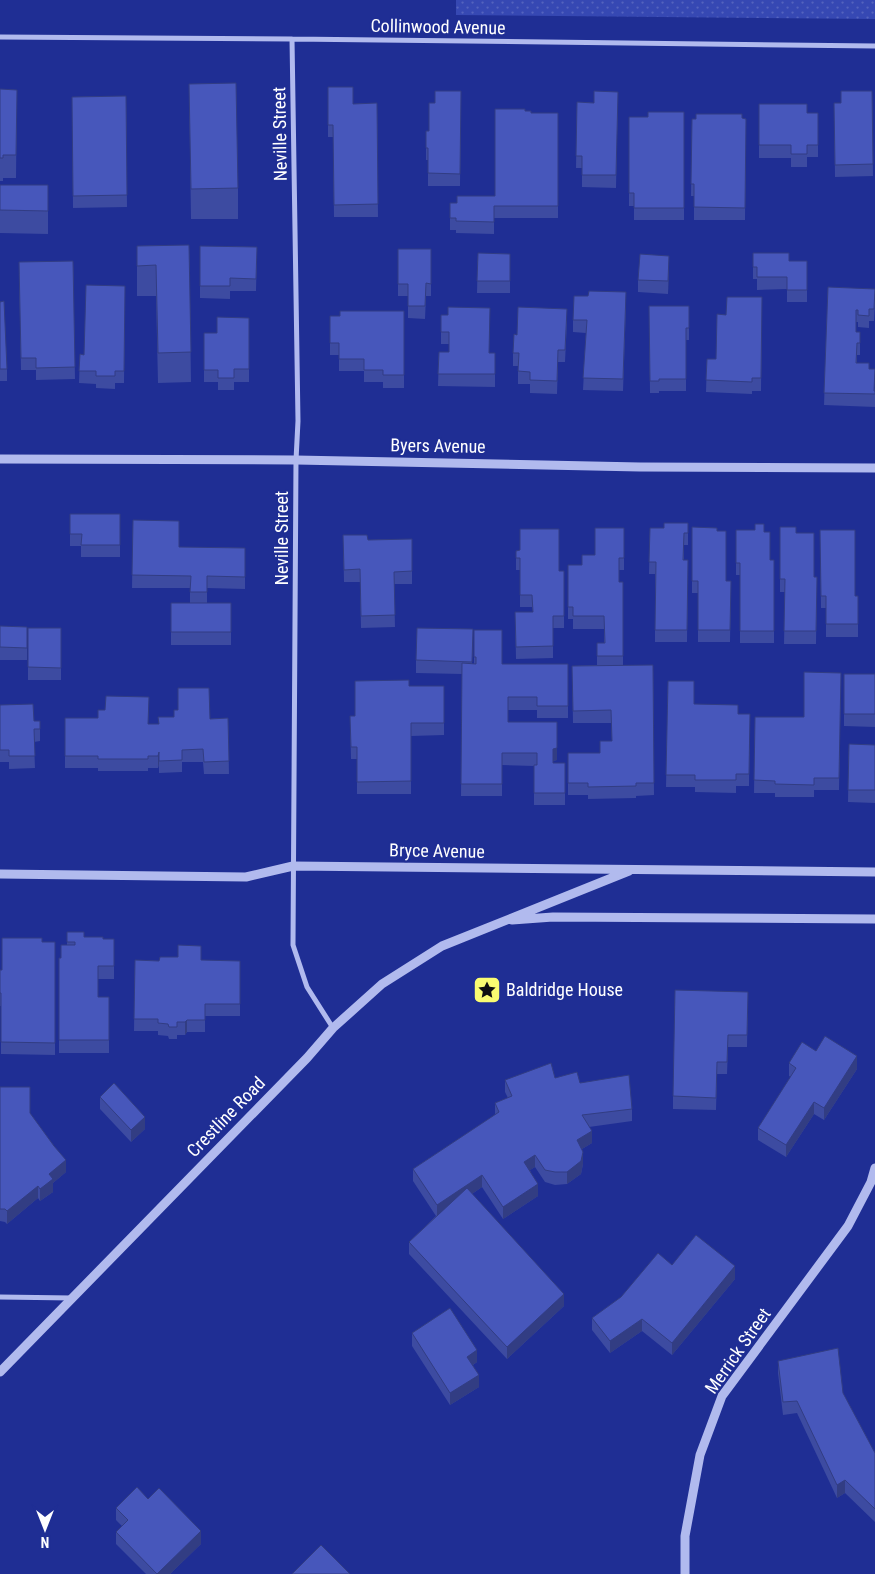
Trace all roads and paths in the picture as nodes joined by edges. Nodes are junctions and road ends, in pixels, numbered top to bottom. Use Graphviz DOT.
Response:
graph roads {
  1 [pos="0,37"];
  2 [pos="292,39"];
  3 [pos="875,46"];
  4 [pos="0,459"];
  5 [pos="296,460"];
  6 [pos="875,468"];
  7 [pos="293,866"];
  8 [pos="634,870"];
  9 [pos="875,872"];
  10 [pos="0,874"];
  11 [pos="875,919"];
  12 [pos="502,921"];
  13 [pos="332,1028"];
  14 [pos="875,1168"];
  15 [pos="0,1297"];
  16 [pos="73,1298"];
  17 [pos="0,1372"];
  18 [pos="685,1574"];
  1 -- 2 [label="street, Collinwood Avenue"];
  2 -- 3 [label="street, Collinwood Avenue"];
  2 -- 5 [label="street, Neville Street"];
  4 -- 5 [label="street, Byers Avenue"];
  5 -- 6 [label="street, Byers Avenue"];
  5 -- 7 [label="street, Neville Street"];
  7 -- 8 [label="street, Bryce Avenue"];
  7 -- 10 [label="street, Bryce Avenue"];
  7 -- 13 [label="street, Neville Street"];
  8 -- 9 [label="street, Bryce Avenue"];
  8 -- 12 [label="street, Crestline Road"];
  11 -- 12 [label="street"];
  12 -- 13 [label="street, Crestline Road"];
  13 -- 16 [label="street, Crestline Road"];
  14 -- 18 [label="street, Merrick Street"];
  15 -- 16 [label="street"];
  16 -- 17 [label="street, Crestline Road"];
}
